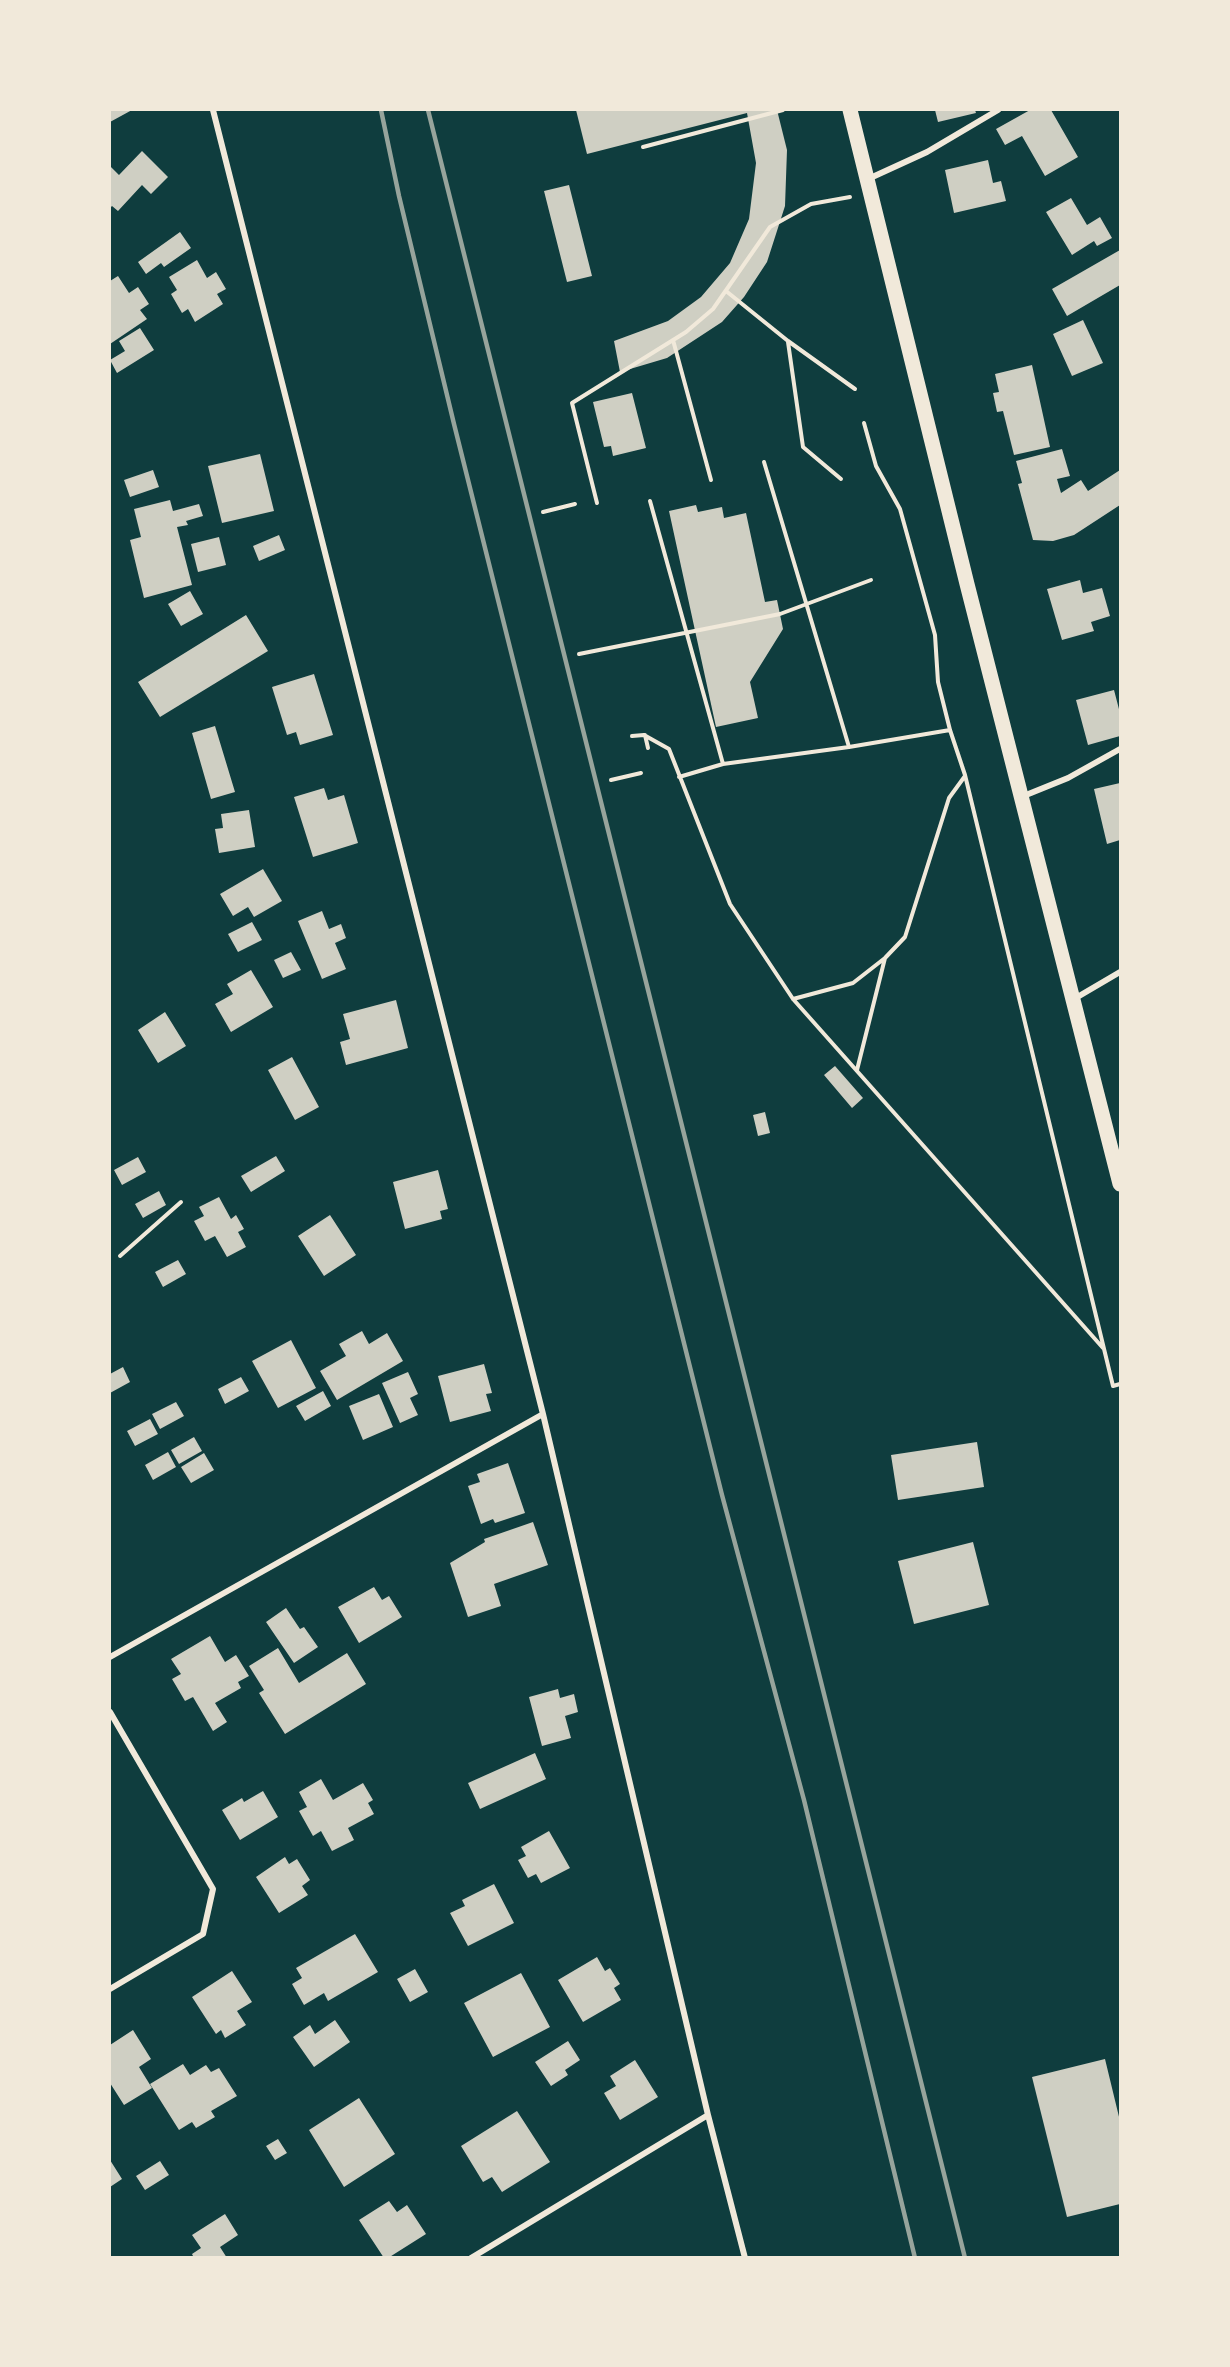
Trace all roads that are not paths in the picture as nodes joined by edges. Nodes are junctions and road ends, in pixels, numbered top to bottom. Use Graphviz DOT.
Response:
graph roads {
  1 [pos="213,110"];
  2 [pos="850,110"];
  3 [pos="998,110"];
  4 [pos="870,186"];
  5 [pos="1120,749"];
  6 [pos="1021,797"];
  7 [pos="1120,972"];
  8 [pos="1074,999"];
  9 [pos="1120,1184"];
  10 [pos="543,1414"];
  11 [pos="110,1657"];
  12 [pos="110,1712"];
  13 [pos="110,1989"];
  14 [pos="708,2115"];
  15 [pos="471,2258"];
  16 [pos="744,2258"];
  1 -- 10 [label="street"];
  2 -- 4 [label="main road"];
  3 -- 4 [label="street"];
  4 -- 6 [label="main road"];
  5 -- 6 [label="street"];
  6 -- 8 [label="main road"];
  7 -- 8 [label="street"];
  8 -- 9 [label="main road"];
  10 -- 11 [label="street"];
  10 -- 14 [label="street"];
  12 -- 13 [label="street"];
  14 -- 15 [label="street"];
  14 -- 16 [label="street"];
}
